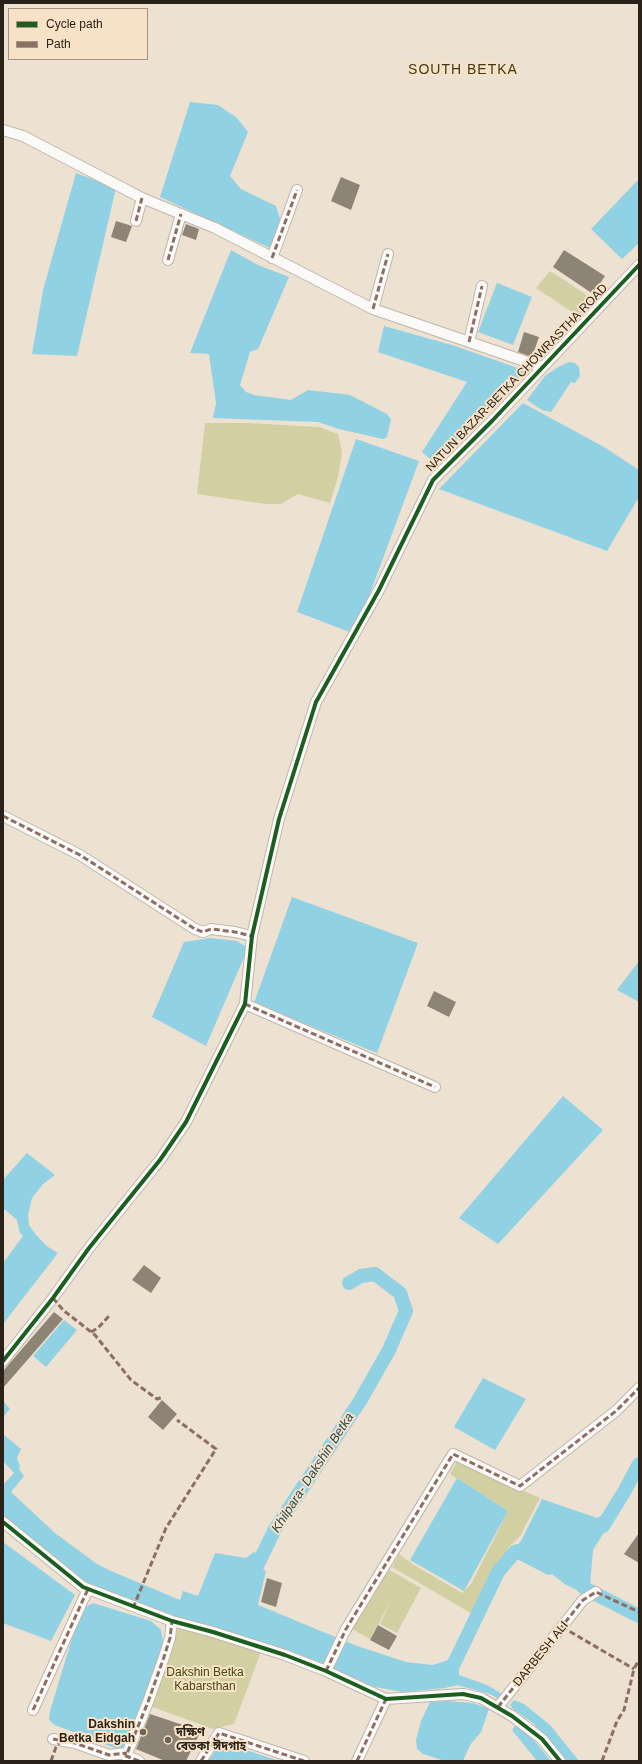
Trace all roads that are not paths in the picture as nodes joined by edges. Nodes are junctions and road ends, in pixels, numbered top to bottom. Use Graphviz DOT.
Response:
graph roads {
  1 [pos="3,130"];
  2 [pos="298,190"];
  3 [pos="142,198"];
  4 [pos="182,214"];
  5 [pos="136,221"];
  6 [pos="388,254"];
  7 [pos="272,258"];
  8 [pos="168,260"];
  9 [pos="639,265"];
  10 [pos="482,286"];
  11 [pos="373,309"];
  12 [pos="469,342"];
  13 [pos="542,367"];
  14 [pos="3,816"];
  15 [pos="252,936"];
  16 [pos="245,1004"];
  17 [pos="435,1087"];
  18 [pos="3,1361"];
  19 [pos="639,1388"];
  20 [pos="3,1522"];
  21 [pos="88,1590"];
  22 [pos="596,1592"];
  23 [pos="172,1621"];
  24 [pos="326,1671"];
  25 [pos="386,1699"];
  26 [pos="498,1707"];
  27 [pos="33,1710"];
  28 [pos="53,1739"];
  29 [pos="127,1754"];
  30 [pos="139,1761"];
  31 [pos="201,1761"];
  32 [pos="304,1761"];
  33 [pos="357,1761"];
  34 [pos="560,1761"];
  1 -- 3 [label="street"];
  2 -- 7 [label="street"];
  3 -- 4 [label="street"];
  3 -- 5 [label="street"];
  4 -- 7 [label="street"];
  4 -- 8 [label="street"];
  6 -- 11 [label="street"];
  7 -- 11 [label="street"];
  9 -- 13 [label="street, NATUN BAZAR-BETKA CHOWRASTHA ROAD"];
  10 -- 12 [label="street"];
  11 -- 12 [label="street"];
  12 -- 13 [label="street"];
  13 -- 15 [label="street, NATUN BAZAR-BETKA CHOWRASTHA ROAD"];
  14 -- 15 [label="street"];
  15 -- 16 [label="street, NATUN BAZAR-BETKA CHOWRASTHA ROAD"];
  16 -- 17 [label="street"];
  16 -- 18 [label="street, NATUN BAZAR-BETKA CHOWRASTHA ROAD"];
  19 -- 24 [label="street"];
  20 -- 21 [label="street"];
  21 -- 23 [label="street"];
  21 -- 27 [label="street"];
  22 -- 26 [label="street, DARBESH ALI"];
  23 -- 24 [label="street"];
  23 -- 29 [label="street"];
  24 -- 25 [label="street"];
  25 -- 26 [label="street"];
  25 -- 33 [label="street"];
  26 -- 34 [label="street"];
  28 -- 29 [label="street"];
  29 -- 30 [label="street"];
  31 -- 32 [label="street"];
}
